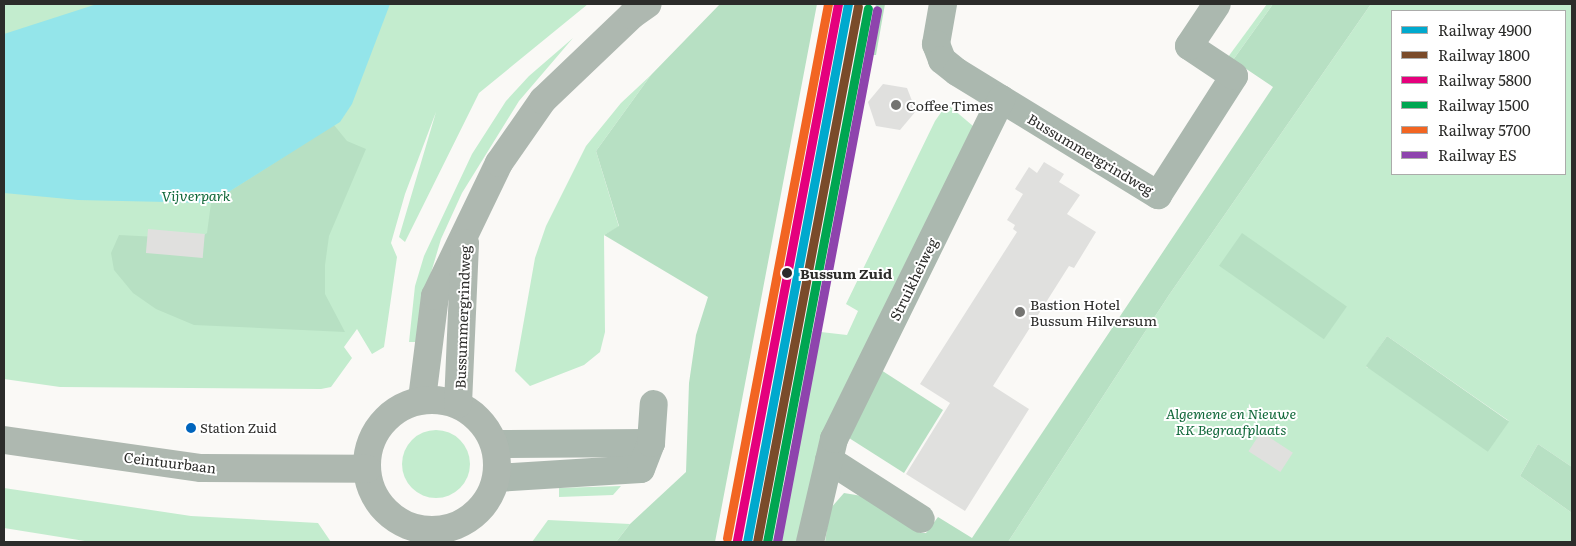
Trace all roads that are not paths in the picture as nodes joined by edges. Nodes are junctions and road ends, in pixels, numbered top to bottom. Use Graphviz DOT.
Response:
graph roads {
  1 [pos="648,4"];
  2 [pos="944,4"];
  3 [pos="1217,4"];
  4 [pos="1001,99"];
  5 [pos="465,229"];
  6 [pos="422,399"];
  7 [pos="458,404"];
  8 [pos="654,404"];
  9 [pos="4,440"];
  10 [pos="651,443"];
  11 [pos="495,444"];
  12 [pos="829,460"];
  13 [pos="366,468"];
  14 [pos="496,478"];
  15 [pos="920,519"];
  16 [pos="460,533"];
  17 [pos="425,536"];
  18 [pos="810,542"];
  1 -- 5 [label="main road, Bussummergrindweg"];
  2 -- 4 [label="street, Bussummergrindweg"];
  3 -- 4 [label="street, Bussummergrindweg"];
  4 -- 12 [label="street, Struikheiweg"];
  5 -- 6 [label="main road, Bussummergrindweg"];
  5 -- 7 [label="main road, Bussummergrindweg"];
  6 -- 7 [label="main road"];
  6 -- 13 [label="main road"];
  7 -- 11 [label="main road"];
  8 -- 10 [label="street"];
  9 -- 13 [label="main road, Ceintuurbaan"];
  10 -- 11 [label="street"];
  10 -- 14 [label="street"];
  11 -- 14 [label="main road"];
  12 -- 15 [label="street"];
  12 -- 18 [label="street, Struikheiweg"];
  13 -- 17 [label="main road"];
  14 -- 16 [label="main road"];
  16 -- 17 [label="main road"];
}
